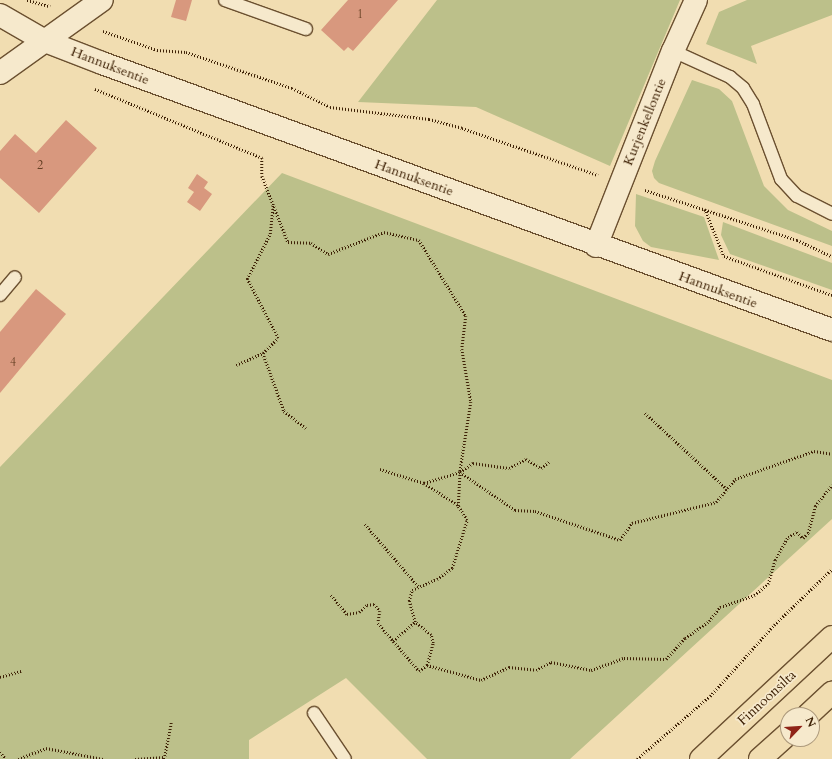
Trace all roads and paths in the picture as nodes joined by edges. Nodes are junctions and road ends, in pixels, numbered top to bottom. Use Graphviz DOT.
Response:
graph roads {
  1 [pos="27,0"];
  2 [pos="102,0"];
  3 [pos="226,0"];
  4 [pos="696,0"];
  5 [pos="36,1"];
  6 [pos="0,15"];
  7 [pos="78,18"];
  8 [pos="306,29"];
  9 [pos="45,41"];
  10 [pos="673,51"];
  11 [pos="0,73"];
  12 [pos="90,87"];
  13 [pos="621,182"];
  14 [pos="273,204"];
  15 [pos="705,208"];
  16 [pos="832,214"];
  17 [pos="596,246"];
  18 [pos="832,256"];
  19 [pos="15,277"];
  20 [pos="0,294"];
  21 [pos="832,295"];
  22 [pos="832,330"];
  23 [pos="263,353"];
  24 [pos="236,366"];
  25 [pos="645,413"];
  26 [pos="306,428"];
  27 [pos="832,454"];
  28 [pos="550,461"];
  29 [pos="380,469"];
  30 [pos="460,472"];
  31 [pos="424,483"];
  32 [pos="832,485"];
  33 [pos="727,489"];
  34 [pos="458,506"];
  35 [pos="365,524"];
  36 [pos="832,569"];
  37 [pos="419,587"];
  38 [pos="331,595"];
  39 [pos="415,622"];
  40 [pos="832,637"];
  41 [pos="393,641"];
  42 [pos="427,665"];
  43 [pos="21,671"];
  44 [pos="0,677"];
  45 [pos="832,693"];
  46 [pos="817,707"];
  47 [pos="314,713"];
  48 [pos="171,723"];
  49 [pos="780,741"];
  50 [pos="0,752"];
  51 [pos="164,758"];
  52 [pos="6,759"];
  53 [pos="18,759"];
  54 [pos="103,759"];
  55 [pos="135,759"];
  56 [pos="345,759"];
  57 [pos="637,759"];
  58 [pos="701,759"];
  59 [pos="760,759"];
  1 -- 5 [label="path"];
  2 -- 7 [label="street"];
  3 -- 8 [label="lane"];
  4 -- 10 [label="street, Kurjenkellontie"];
  5 -- 7 [label="path"];
  6 -- 9 [label="street, Hannuksentie"];
  7 -- 9 [label="street"];
  7 -- 13 [label="path"];
  9 -- 11 [label="street"];
  9 -- 17 [label="street, Hannuksentie"];
  10 -- 13 [label="street, Kurjenkellontie"];
  10 -- 16 [label="lane"];
  12 -- 14 [label="path"];
  13 -- 15 [label="path"];
  13 -- 17 [label="street, Kurjenkellontie"];
  14 -- 23 [label="path"];
  14 -- 30 [label="path"];
  15 -- 18 [label="path"];
  15 -- 21 [label="path"];
  17 -- 22 [label="street, Hannuksentie"];
  19 -- 20 [label="lane"];
  23 -- 24 [label="path"];
  23 -- 26 [label="path"];
  25 -- 33 [label="path"];
  27 -- 33 [label="path"];
  28 -- 30 [label="path"];
  29 -- 31 [label="path"];
  30 -- 31 [label="path"];
  30 -- 33 [label="path"];
  30 -- 34 [label="path"];
  31 -- 34 [label="path"];
  32 -- 42 [label="path"];
  34 -- 37 [label="path"];
  35 -- 37 [label="path"];
  36 -- 57 [label="path"];
  37 -- 39 [label="path"];
  38 -- 41 [label="path"];
  39 -- 41 [label="path"];
  39 -- 42 [label="path"];
  40 -- 58 [label="main road, Finnoonsilta"];
  41 -- 42 [label="path"];
  43 -- 44 [label="path"];
  45 -- 46 [label="main road"];
  47 -- 56 [label="lane"];
  48 -- 51 [label="path"];
  49 -- 59 [label="main road"];
  50 -- 52 [label="path"];
  51 -- 55 [label="path"];
  53 -- 54 [label="path"];
}
